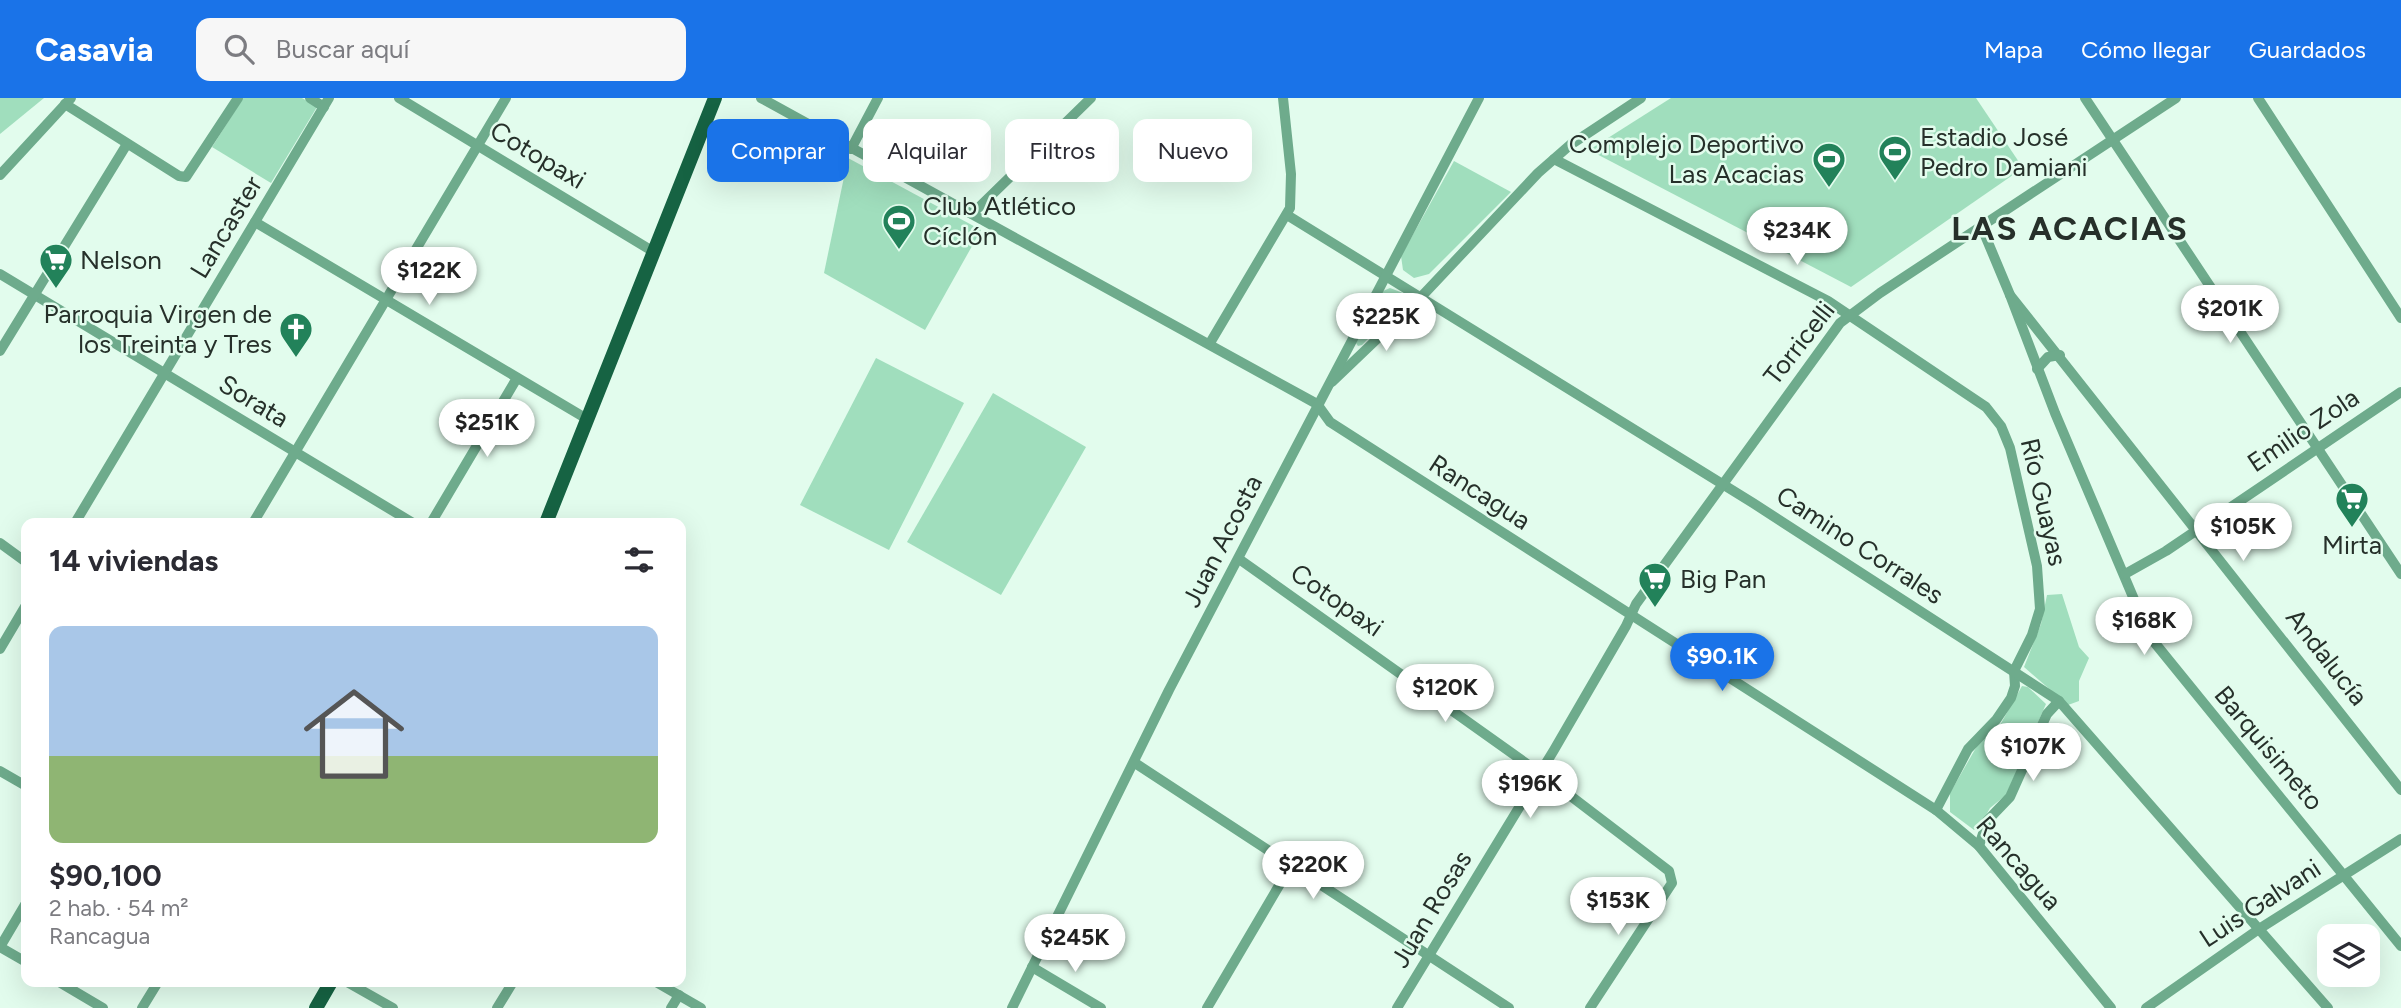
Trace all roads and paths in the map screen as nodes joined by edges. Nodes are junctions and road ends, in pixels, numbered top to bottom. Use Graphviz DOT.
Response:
graph roads {
  1 [pos="238,98"];
  2 [pos="310,98"];
  3 [pos="399,98"];
  4 [pos="506,98"];
  5 [pos="715,98"];
  6 [pos="761,98"];
  7 [pos="878,98"];
  8 [pos="1091,98"];
  9 [pos="1283,98"];
  10 [pos="1479,98"];
  11 [pos="1641,98"];
  12 [pos="2085,98"];
  13 [pos="2176,98"];
  14 [pos="2258,98"];
  15 [pos="68,101"];
  16 [pos="327,102"];
  17 [pos="2113,141"];
  18 [pos="127,144"];
  19 [pos="478,146"];
  20 [pos="851,149"];
  21 [pos="1554,159"];
  22 [pos="0,175"];
  23 [pos="972,214"];
  24 [pos="1287,215"];
  25 [pos="255,222"];
  26 [pos="1982,228"];
  27 [pos="654,252"];
  28 [pos="1385,274"];
  29 [pos="0,275"];
  30 [pos="34,295"];
  31 [pos="2010,295"];
  32 [pos="1422,296"];
  33 [pos="386,299"];
  34 [pos="1849,314"];
  35 [pos="2401,318"];
  36 [pos="1210,343"];
  37 [pos="0,351"];
  38 [pos="2060,355"];
  39 [pos="2037,369"];
  40 [pos="165,374"];
  41 [pos="517,378"];
  42 [pos="1327,386"];
  43 [pos="2401,392"];
  44 [pos="1317,404"];
  45 [pos="587,419"];
  46 [pos="2317,448"];
  47 [pos="295,452"];
  48 [pos="1723,485"];
  49 [pos="78,518"];
  50 [pos="256,518"];
  51 [pos="405,518"];
  52 [pos="433,518"];
  53 [pos="548,518"];
  54 [pos="2196,530"];
  55 [pos="0,543"];
  56 [pos="21,558"];
  57 [pos="1238,559"];
  58 [pos="2125,574"];
  59 [pos="2401,574"];
  60 [pos="21,613"];
  61 [pos="1631,616"];
  62 [pos="0,649"];
  63 [pos="2014,671"];
  64 [pos="2059,701"];
  65 [pos="1135,763"];
  66 [pos="0,771"];
  67 [pos="1540,773"];
  68 [pos="21,783"];
  69 [pos="2401,790"];
  70 [pos="1936,810"];
  71 [pos="2401,839"];
  72 [pos="1979,846"];
  73 [pos="1290,867"];
  74 [pos="2344,876"];
  75 [pos="21,911"];
  76 [pos="2259,929"];
  77 [pos="2401,946"];
  78 [pos="0,947"];
  79 [pos="1429,957"];
  80 [pos="21,959"];
  81 [pos="1032,967"];
  82 [pos="67,987"];
  83 [pos="155,987"];
  84 [pos="328,987"];
  85 [pos="356,987"];
  86 [pos="510,987"];
  87 [pos="665,987"];
  88 [pos="679,995"];
  89 [pos="103,1008"];
  90 [pos="142,1008"];
  91 [pos="316,1008"];
  92 [pos="393,1008"];
  93 [pos="497,1008"];
  94 [pos="671,1008"];
  95 [pos="701,1008"];
  96 [pos="1012,1008"];
  97 [pos="1101,1008"];
  98 [pos="1207,1008"];
  99 [pos="1397,1008"];
  100 [pos="1509,1008"];
  101 [pos="1590,1008"];
  102 [pos="2111,1008"];
  103 [pos="2146,1008"];
  104 [pos="2328,1008"];
  1 -- 18 [label="street"];
  2 -- 16 [label="street"];
  3 -- 19 [label="street, Cotopaxi"];
  4 -- 19 [label="street"];
  5 -- 27 [label="main road"];
  6 -- 20 [label="street, Rancagua"];
  7 -- 20 [label="street"];
  8 -- 23 [label="street"];
  9 -- 24 [label="street"];
  10 -- 28 [label="street, Juan Acosta"];
  11 -- 21 [label="street"];
  12 -- 17 [label="street"];
  13 -- 17 [label="street, Torricelli"];
  14 -- 35 [label="street"];
  15 -- 18 [label="street"];
  15 -- 22 [label="street"];
  16 -- 25 [label="street, Lancaster"];
  17 -- 26 [label="street, Torricelli"];
  17 -- 46 [label="street"];
  18 -- 30 [label="street"];
  19 -- 27 [label="street, Cotopaxi"];
  19 -- 33 [label="street"];
  20 -- 23 [label="street, Rancagua"];
  21 -- 32 [label="street"];
  21 -- 34 [label="street"];
  23 -- 36 [label="street, Rancagua"];
  24 -- 28 [label="street, Camino Corrales"];
  24 -- 36 [label="street"];
  25 -- 33 [label="street"];
  25 -- 40 [label="street, Lancaster"];
  26 -- 31 [label="street, Andalucía"];
  26 -- 34 [label="street, Torricelli"];
  27 -- 45 [label="main road"];
  28 -- 32 [label="street, Camino Corrales"];
  28 -- 42 [label="street, Juan Acosta"];
  29 -- 30 [label="street, Sorata"];
  30 -- 37 [label="street"];
  30 -- 40 [label="street, Sorata"];
  31 -- 38 [label="street, Andalucía"];
  31 -- 39 [label="street, Barquisimeto"];
  32 -- 42 [label="street"];
  32 -- 48 [label="street, Camino Corrales"];
  33 -- 41 [label="street"];
  33 -- 47 [label="street"];
  34 -- 48 [label="street, Torricelli"];
  34 -- 63 [label="street, Río Guayas"];
  36 -- 44 [label="street, Rancagua"];
  38 -- 39 [label="street"];
  38 -- 54 [label="street, Andalucía"];
  39 -- 58 [label="street, Barquisimeto"];
  40 -- 47 [label="street, Sorata"];
  40 -- 49 [label="street, Lancaster"];
  41 -- 45 [label="street"];
  41 -- 52 [label="street"];
  42 -- 44 [label="street, Juan Acosta"];
  43 -- 46 [label="street, Emilio Zola"];
  44 -- 57 [label="street, Juan Acosta"];
  44 -- 61 [label="street, Rancagua"];
  45 -- 53 [label="main road"];
  46 -- 54 [label="street, Emilio Zola"];
  46 -- 59 [label="street"];
  47 -- 50 [label="street"];
  47 -- 51 [label="street, Sorata"];
  48 -- 61 [label="street, Torricelli"];
  48 -- 63 [label="street, Camino Corrales"];
  54 -- 58 [label="street, Emilio Zola"];
  54 -- 69 [label="street, Andalucía"];
  55 -- 56 [label="street"];
  57 -- 65 [label="street, Juan Acosta"];
  57 -- 67 [label="street, Cotopaxi"];
  58 -- 74 [label="street, Barquisimeto"];
  60 -- 62 [label="street"];
  61 -- 67 [label="street, Juan Rosas"];
  61 -- 70 [label="street, Rancagua"];
  63 -- 64 [label="street, Camino Corrales"];
  63 -- 70 [label="street, Río Guayas"];
  64 -- 72 [label="street"];
  64 -- 76 [label="street, Camino Corrales"];
  65 -- 73 [label="street"];
  65 -- 81 [label="street, Juan Acosta"];
  66 -- 68 [label="street"];
  67 -- 79 [label="street, Juan Rosas"];
  67 -- 101 [label="street, Cotopaxi"];
  70 -- 72 [label="street, Rancagua"];
  71 -- 74 [label="street, Luis Galvani"];
  72 -- 102 [label="street, Rancagua"];
  73 -- 79 [label="street"];
  73 -- 98 [label="street"];
  74 -- 76 [label="street, Luis Galvani"];
  74 -- 77 [label="street, Barquisimeto"];
  75 -- 78 [label="street"];
  76 -- 103 [label="street, Luis Galvani"];
  76 -- 104 [label="street, Camino Corrales"];
  78 -- 80 [label="street"];
  79 -- 99 [label="street, Juan Rosas"];
  79 -- 100 [label="street"];
  81 -- 96 [label="street, Juan Acosta"];
  81 -- 97 [label="street"];
  82 -- 89 [label="street"];
  83 -- 90 [label="street"];
  84 -- 91 [label="main road"];
  85 -- 92 [label="street"];
  86 -- 93 [label="street"];
  87 -- 88 [label="street"];
  88 -- 94 [label="street"];
  88 -- 95 [label="street"];
}
